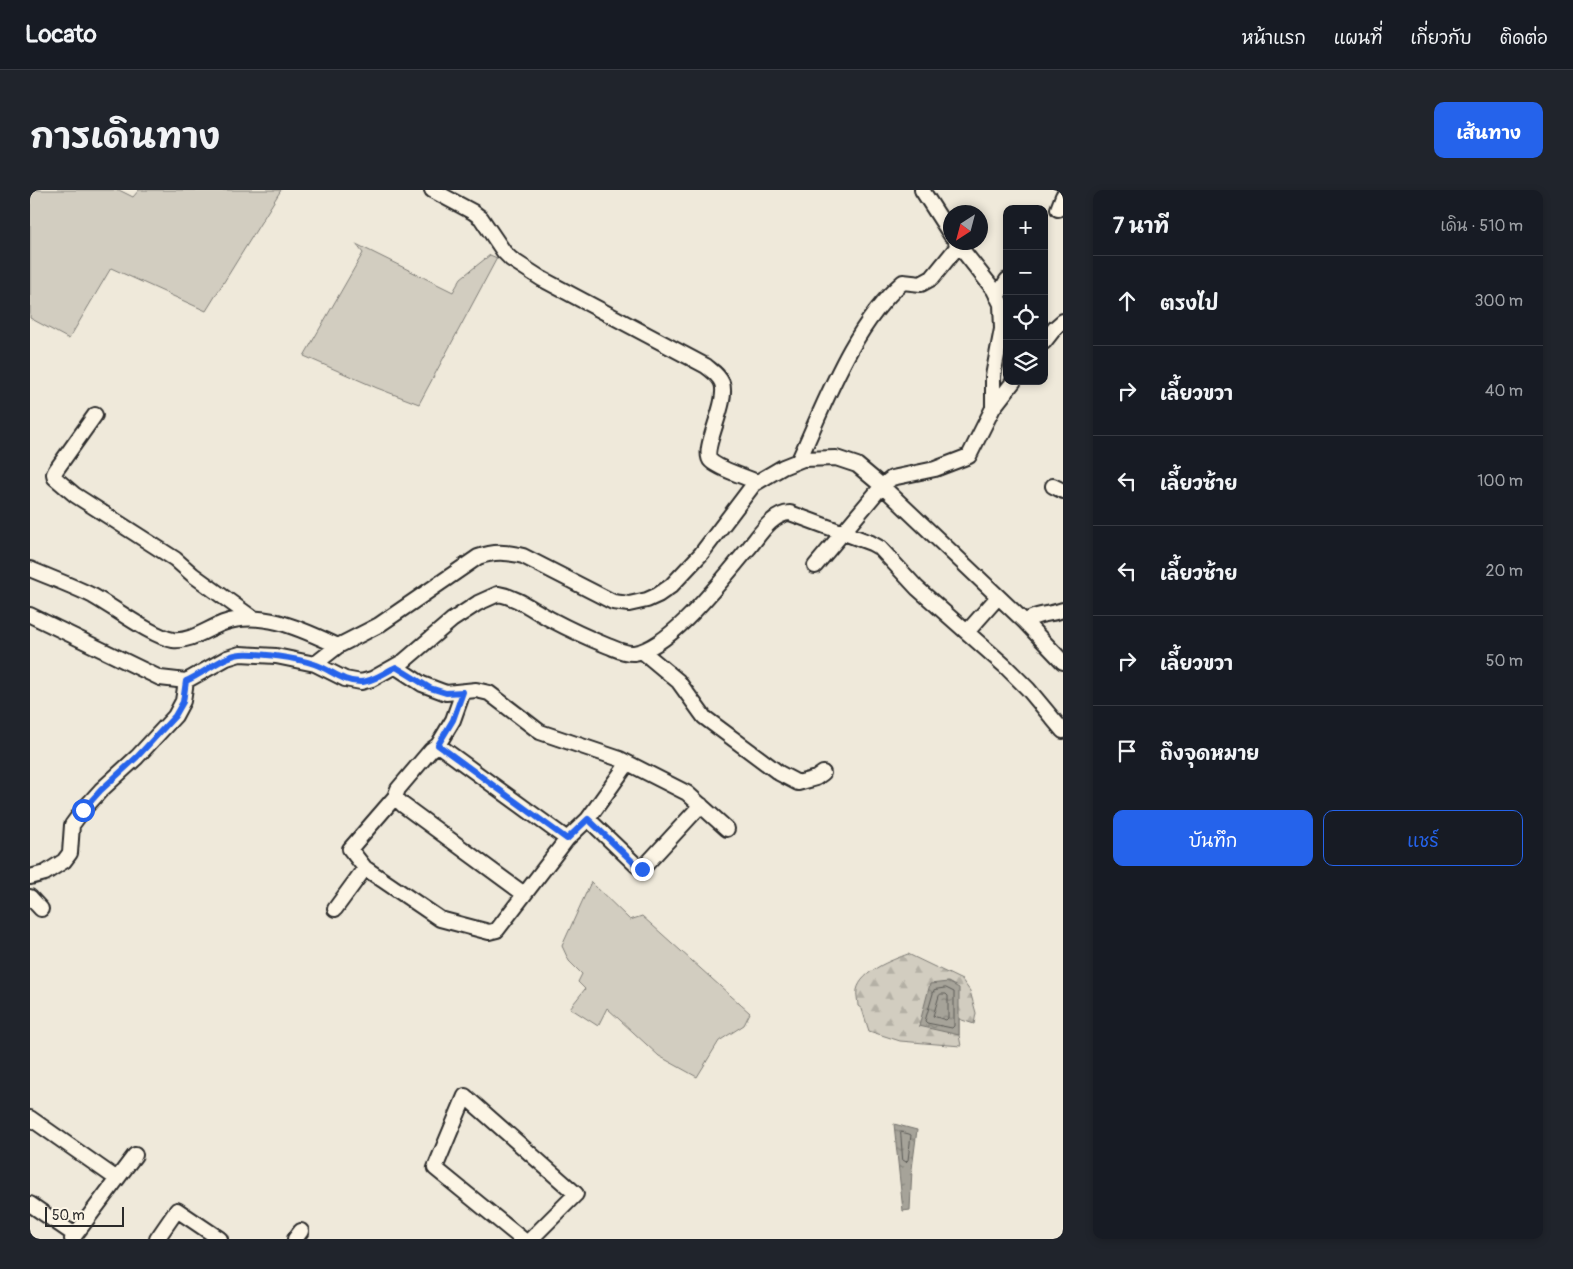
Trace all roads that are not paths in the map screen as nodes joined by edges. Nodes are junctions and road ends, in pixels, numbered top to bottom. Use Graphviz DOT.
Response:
graph roads {
  1 [pos="432,190"];
  2 [pos="922,190"];
  3 [pos="943,222"];
  4 [pos="949,250"];
  5 [pos="962,250"];
  6 [pos="1003,288"];
  7 [pos="998,297"];
  8 [pos="1063,321"];
  9 [pos="1046,340"];
  10 [pos="1011,385"];
  11 [pos="993,408"];
  12 [pos="95,415"];
  13 [pos="799,460"];
  14 [pos="757,482"];
  15 [pos="882,486"];
  16 [pos="843,533"];
  17 [pos="815,566"];
  18 [pos="30,570"];
  19 [pos="998,597"];
  20 [pos="1063,610"];
  21 [pos="30,615"];
  22 [pos="251,617"];
  23 [pos="1025,622"];
  24 [pos="971,627"];
  25 [pos="338,646"];
  26 [pos="642,651"];
  27 [pos="1063,662"];
  28 [pos="315,664"];
  29 [pos="396,667"];
  30 [pos="186,681"];
  31 [pos="463,692"];
  32 [pos="1063,731"];
  33 [pos="438,745"];
  34 [pos="628,763"];
  35 [pos="824,773"];
  36 [pos="395,797"];
  37 [pos="701,804"];
  38 [pos="588,819"];
  39 [pos="727,829"];
  40 [pos="567,839"];
  41 [pos="365,868"];
  42 [pos="30,877"];
  43 [pos="524,894"];
  44 [pos="30,897"];
  45 [pos="41,909"];
  46 [pos="335,909"];
  47 [pos="30,1118"];
  48 [pos="135,1154"];
  49 [pos="117,1179"];
  50 [pos="30,1204"];
  51 [pos="74,1237"];
  52 [pos="157,1239"];
  53 [pos="220,1239"];
  54 [pos="522,1239"];
  55 [pos="531,1239"];
  1 -- 14 [label="street"];
  2 -- 3 [label="street"];
  4 -- 13 [label="street"];
  5 -- 7 [label="street"];
  6 -- 7 [label="street"];
  7 -- 11 [label="street"];
  8 -- 9 [label="street"];
  10 -- 11 [label="street"];
  11 -- 15 [label="street"];
  12 -- 22 [label="street"];
  13 -- 14 [label="street"];
  13 -- 15 [label="street"];
  14 -- 25 [label="street"];
  15 -- 16 [label="street"];
  15 -- 19 [label="street"];
  16 -- 17 [label="street"];
  16 -- 24 [label="street"];
  16 -- 26 [label="street"];
  18 -- 22 [label="street"];
  19 -- 23 [label="street"];
  19 -- 24 [label="street"];
  20 -- 23 [label="street"];
  21 -- 30 [label="street"];
  22 -- 25 [label="street"];
  23 -- 27 [label="street"];
  24 -- 32 [label="street"];
  25 -- 28 [label="street"];
  26 -- 29 [label="street"];
  26 -- 35 [label="street"];
  28 -- 29 [label="street"];
  28 -- 30 [label="street"];
  29 -- 31 [label="street"];
  30 -- 42 [label="street"];
  31 -- 33 [label="street"];
  31 -- 34 [label="street"];
  33 -- 36 [label="street"];
  33 -- 40 [label="street"];
  34 -- 37 [label="street"];
  34 -- 38 [label="street"];
  36 -- 41 [label="street"];
  36 -- 43 [label="street"];
  37 -- 38 [label="street"];
  37 -- 39 [label="street"];
  38 -- 40 [label="street"];
  40 -- 43 [label="street"];
  41 -- 43 [label="street"];
  41 -- 46 [label="street"];
  44 -- 45 [label="street"];
  47 -- 49 [label="street"];
  48 -- 49 [label="street"];
  49 -- 51 [label="street"];
  50 -- 51 [label="street"];
  52 -- 53 [label="street"];
  54 -- 55 [label="street"];
}
